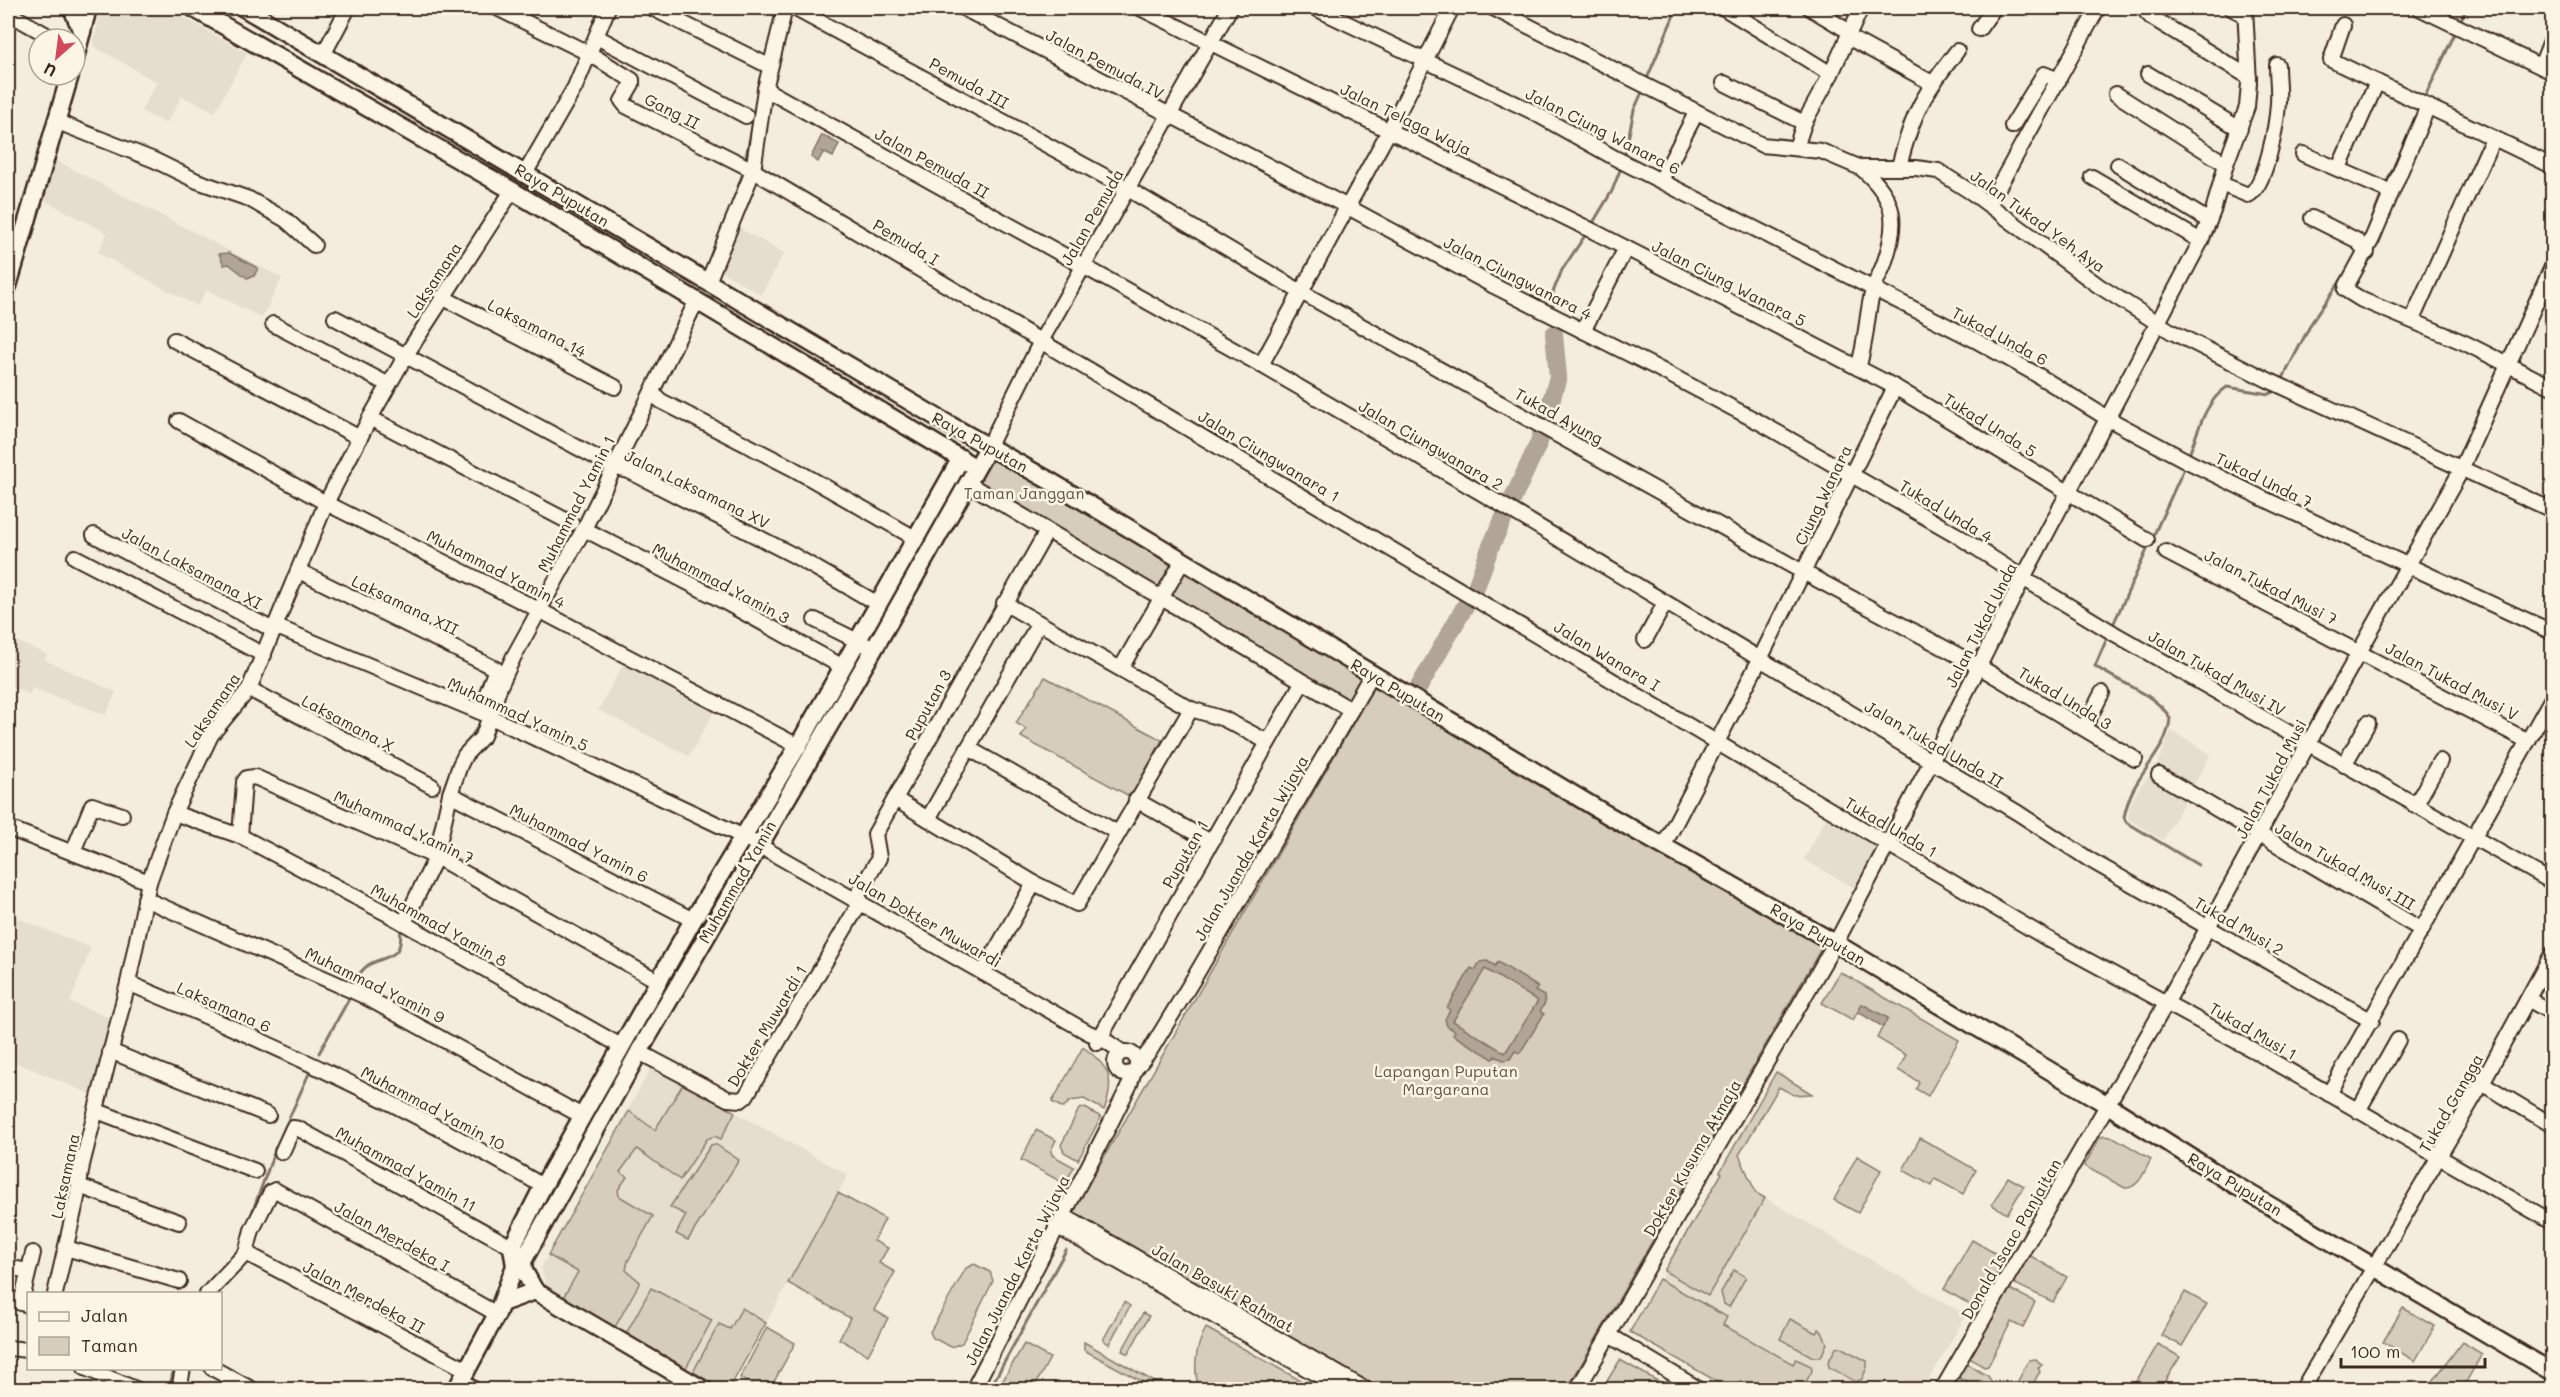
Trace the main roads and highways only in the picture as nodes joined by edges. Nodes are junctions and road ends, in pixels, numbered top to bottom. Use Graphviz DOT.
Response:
graph roads {
  1 [pos="72,8"];
  2 [pos="88,8"];
  3 [pos="193,8"];
  4 [pos="244,8"];
  5 [pos="80,27"];
  6 [pos="83,27"];
  7 [pos="66,87"];
  8 [pos="607,222"];
  9 [pos="596,241"];
  10 [pos="12,251"];
  11 [pos="8,286"];
  12 [pos="882,385"];
  13 [pos="871,405"];
  14 [pos="988,446"];
  15 [pos="961,458"];
  16 [pos="976,468"];
  17 [pos="751,841"];
  18 [pos="618,1052"];
  19 [pos="635,1059"];
  20 [pos="519,1257"];
  21 [pos="535,1291"];
  22 [pos="499,1308"];
  23 [pos="2552,1372"];
  24 [pos="465,1382"];
  25 [pos="704,1389"];
  1 -- 5 [label="main road"];
  2 -- 6 [label="main road"];
  3 -- 9 [label="main road, Raya Puputan"];
  4 -- 8 [label="main road, Raya Puputan"];
  7 -- 10 [label="main road"];
  8 -- 9 [label="main road"];
  8 -- 12 [label="main road, Raya Puputan"];
  9 -- 13 [label="main road, Raya Puputan"];
  10 -- 11 [label="main road"];
  12 -- 13 [label="main road"];
  12 -- 14 [label="main road, Raya Puputan"];
  13 -- 15 [label="main road, Raya Puputan"];
  14 -- 16 [label="main road, Muhammad Yamin"];
  14 -- 23 [label="main road, Raya Puputan"];
  15 -- 16 [label="main road, Raya Puputan"];
  15 -- 17 [label="main road, Muhammad Yamin"];
  16 -- 17 [label="main road, Muhammad Yamin"];
  17 -- 18 [label="main road, Muhammad Yamin"];
  17 -- 19 [label="main road, Muhammad Yamin"];
  18 -- 19 [label="main road"];
  18 -- 20 [label="main road, Muhammad Yamin"];
  19 -- 20 [label="main road, Muhammad Yamin"];
  20 -- 21 [label="main road"];
  20 -- 22 [label="main road"];
  21 -- 22 [label="main road"];
  21 -- 25 [label="main road"];
  22 -- 24 [label="main road"];
}
